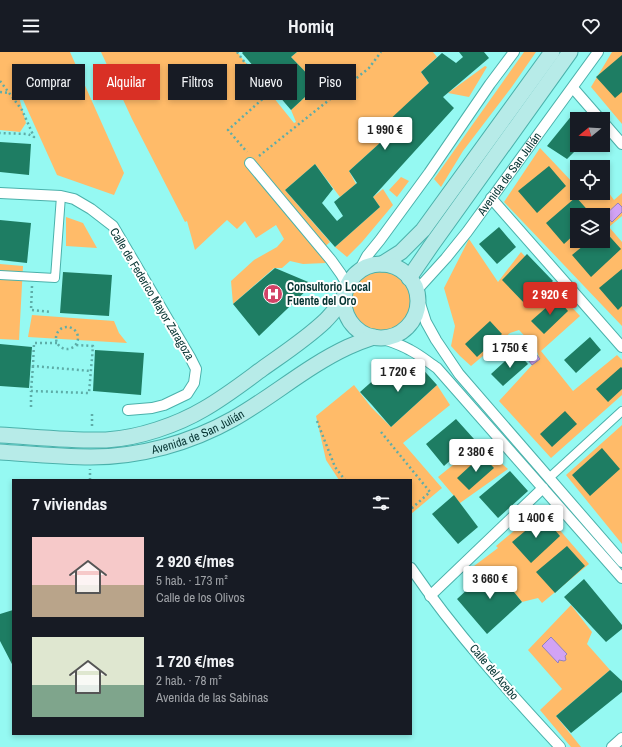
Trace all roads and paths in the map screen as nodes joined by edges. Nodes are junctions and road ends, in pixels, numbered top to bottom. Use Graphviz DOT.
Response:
graph roads {
  1 [pos="237,52"];
  2 [pos="381,52"];
  3 [pos="514,52"];
  4 [pos="552,52"];
  5 [pos="570,52"];
  6 [pos="598,52"];
  7 [pos="0,81"];
  8 [pos="572,88"];
  9 [pos="0,92"];
  10 [pos="10,93"];
  11 [pos="594,112"];
  12 [pos="610,130"];
  13 [pos="0,133"];
  14 [pos="622,144"];
  15 [pos="252,161"];
  16 [pos="0,193"];
  17 [pos="61,196"];
  18 [pos="491,198"];
  19 [pos="382,264"];
  20 [pos="359,272"];
  21 [pos="0,275"];
  22 [pos="26,286"];
  23 [pos="414,288"];
  24 [pos="346,292"];
  25 [pos="51,312"];
  26 [pos="376,337"];
  27 [pos="57,343"];
  28 [pos="76,345"];
  29 [pos="622,347"];
  30 [pos="33,366"];
  31 [pos="91,372"];
  32 [pos="31,391"];
  33 [pos="31,407"];
  34 [pos="128,410"];
  35 [pos="622,411"];
  36 [pos="317,421"];
  37 [pos="381,432"];
  38 [pos="0,435"];
  39 [pos="0,452"];
  40 [pos="549,478"];
  41 [pos="344,479"];
  42 [pos="543,488"];
  43 [pos="412,508"];
  44 [pos="622,562"];
  45 [pos="412,569"];
  46 [pos="622,578"];
  47 [pos="430,596"];
  48 [pos="622,738"];
  49 [pos="560,747"];
  50 [pos="612,747"];
  1 -- 15 [label="path"];
  2 -- 15 [label="path"];
  3 -- 20 [label="street"];
  4 -- 19 [label="main road"];
  5 -- 23 [label="main road, Avenida de San Julián"];
  6 -- 8 [label="street, Avenida de San Julián"];
  7 -- 10 [label="path"];
  8 -- 11 [label="street"];
  8 -- 18 [label="street, Avenida de San Julián"];
  9 -- 10 [label="path"];
  10 -- 13 [label="path"];
  12 -- 14 [label="street"];
  15 -- 24 [label="street"];
  16 -- 17 [label="street, Calle de Federico Mayor Zaragoza"];
  17 -- 21 [label="street"];
  17 -- 34 [label="street, Calle de Federico Mayor Zaragoza"];
  18 -- 23 [label="street, Avenida de San Julián"];
  18 -- 29 [label="street"];
  19 -- 20 [label="main road"];
  19 -- 23 [label="main road"];
  20 -- 24 [label="main road"];
  22 -- 25 [label="path"];
  23 -- 26 [label="main road"];
  23 -- 40 [label="street"];
  24 -- 26 [label="main road"];
  24 -- 38 [label="main road, Avenida de San Julián"];
  26 -- 39 [label="main road, Avenida de San Julián"];
  26 -- 42 [label="street"];
  27 -- 28 [label="path"];
  27 -- 28 [label="path"];
  27 -- 30 [label="path"];
  28 -- 31 [label="path"];
  30 -- 31 [label="path"];
  30 -- 32 [label="path"];
  31 -- 32 [label="path"];
  32 -- 33 [label="path"];
  35 -- 40 [label="street"];
  36 -- 41 [label="path"];
  37 -- 43 [label="path"];
  40 -- 44 [label="street"];
  42 -- 46 [label="street"];
  42 -- 47 [label="street"];
  45 -- 47 [label="street, Calle del Acebo"];
  47 -- 49 [label="street, Calle del Acebo"];
  48 -- 50 [label="street"];
}
